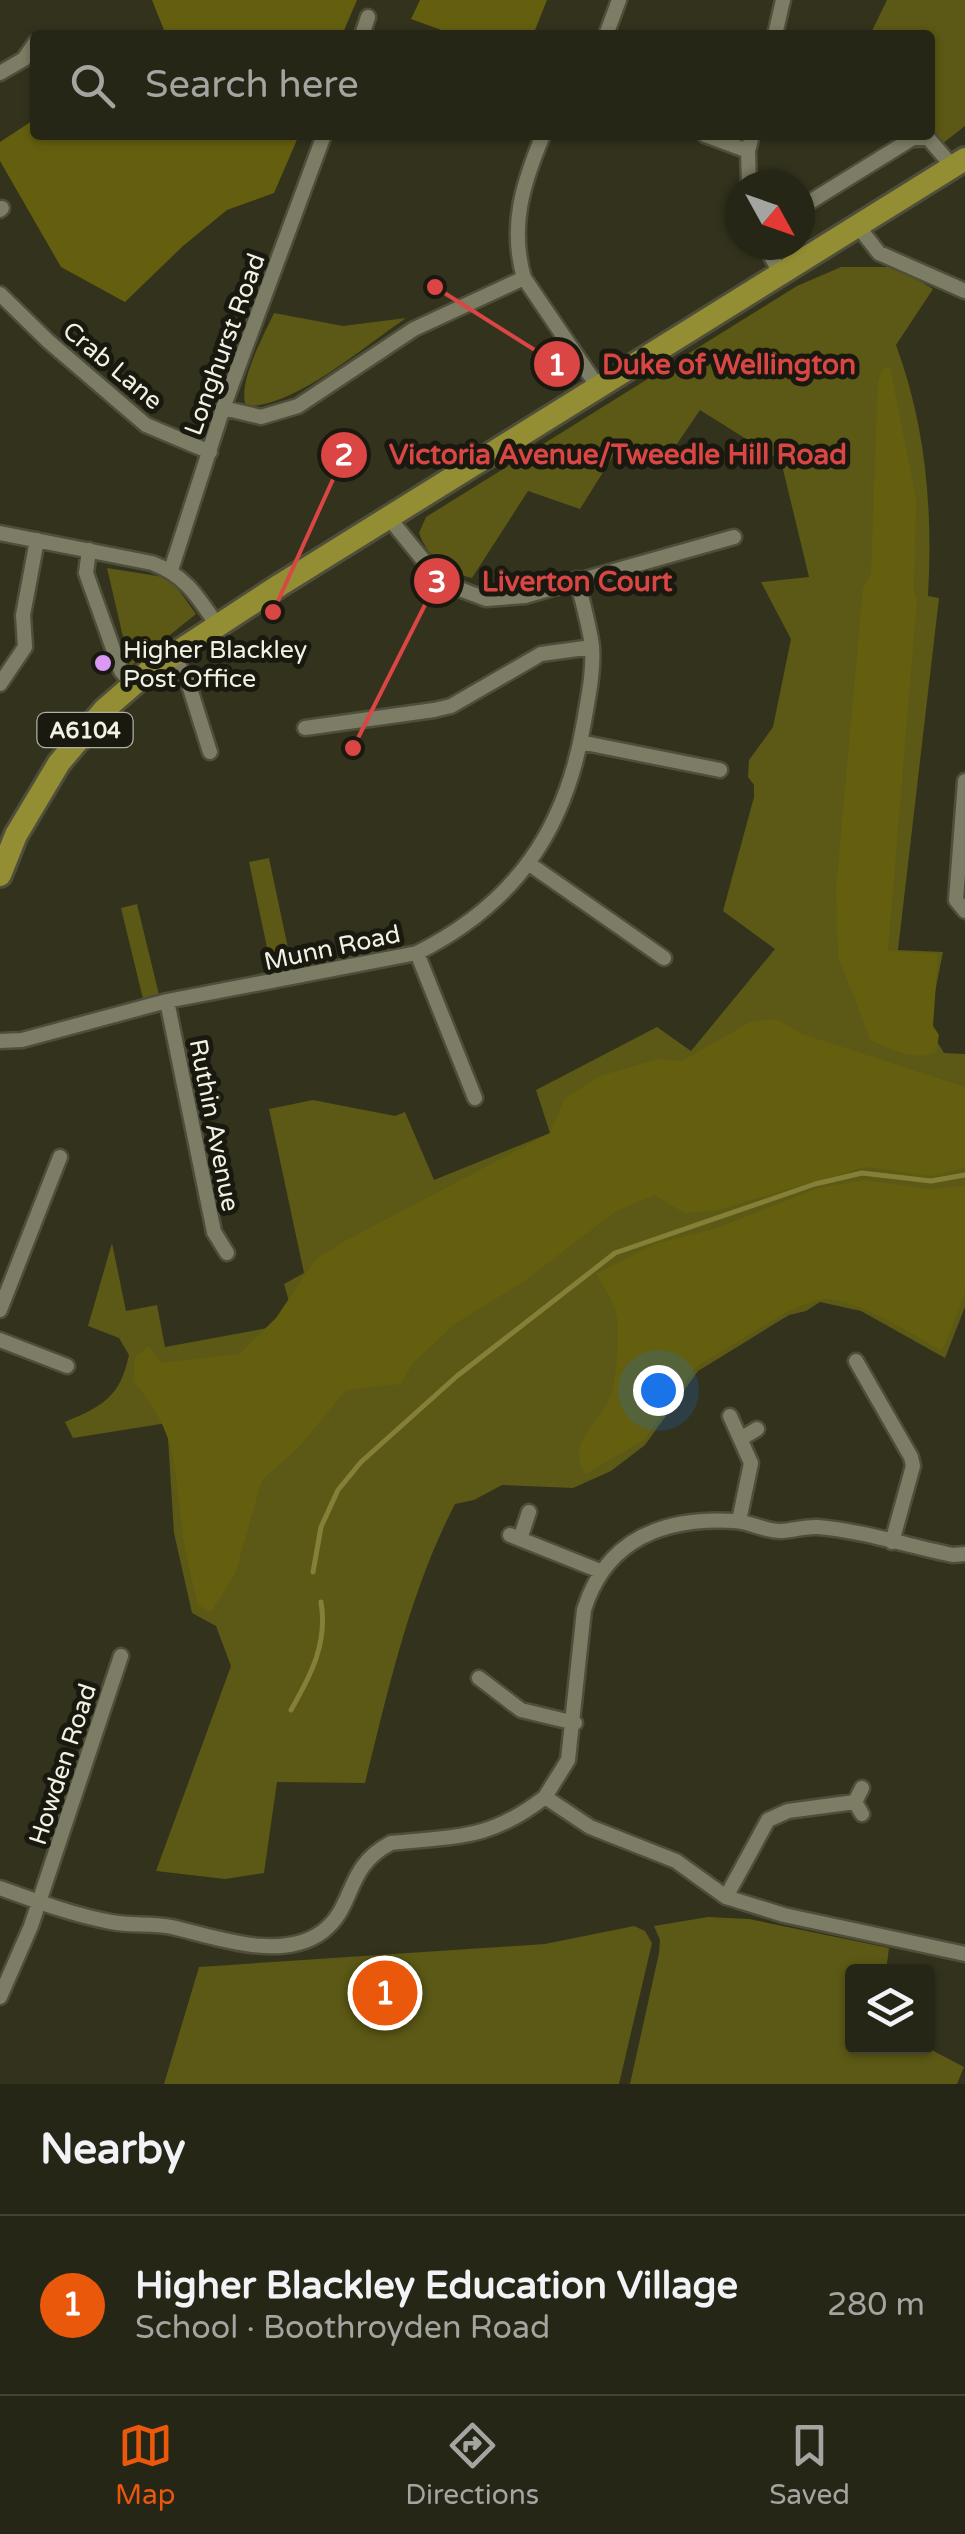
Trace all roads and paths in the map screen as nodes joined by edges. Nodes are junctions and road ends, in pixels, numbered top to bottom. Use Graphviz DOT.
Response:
graph roads {
  1 [pos="620,0"];
  2 [pos="783,0"];
  3 [pos="368,17"];
  4 [pos="364,30"];
  5 [pos="608,30"];
  6 [pos="776,30"];
  7 [pos="30,50"];
  8 [pos="0,73"];
  9 [pos="322,140"];
  10 [pos="541,140"];
  11 [pos="718,140"];
  12 [pos="751,140"];
  13 [pos="910,140"];
  14 [pos="930,140"];
  15 [pos="748,151"];
  16 [pos="959,163"];
  17 [pos="749,170"];
  18 [pos="815,199"];
  19 [pos="857,225"];
  20 [pos="773,260"];
  21 [pos="780,274"];
  22 [pos="524,278"];
  23 [pos="965,291"];
  24 [pos="0,294"];
  25 [pos="598,388"];
  26 [pos="223,408"];
  27 [pos="210,452"];
  28 [pos="390,518"];
  29 [pos="0,533"];
  30 [pos="734,537"];
  31 [pos="37,540"];
  32 [pos="88,550"];
  33 [pos="172,570"];
  34 [pos="577,579"];
  35 [pos="217,625"];
  36 [pos="592,647"];
  37 [pos="172,655"];
  38 [pos="0,684"];
  39 [pos="132,684"];
  40 [pos="305,728"];
  41 [pos="580,742"];
  42 [pos="210,752"];
  43 [pos="720,770"];
  44 [pos="965,781"];
  45 [pos="528,863"];
  46 [pos="0,876"];
  47 [pos="965,911"];
  48 [pos="417,952"];
  49 [pos="664,958"];
  50 [pos="167,1001"];
  51 [pos="0,1041"];
  52 [pos="475,1098"];
  53 [pos="60,1156"];
  54 [pos="228,1253"];
  55 [pos="0,1310"];
  56 [pos="0,1340"];
  57 [pos="856,1361"];
  58 [pos="68,1366"];
  59 [pos="730,1416"];
  60 [pos="757,1429"];
  61 [pos="742,1438"];
  62 [pos="529,1512"];
  63 [pos="739,1521"];
  64 [pos="892,1542"];
  65 [pos="965,1554"];
  66 [pos="600,1572"];
  67 [pos="121,1656"];
  68 [pos="478,1678"];
  69 [pos="574,1723"];
  70 [pos="545,1797"];
  71 [pos="860,1801"];
  72 [pos="0,1888"];
  73 [pos="726,1897"];
  74 [pos="39,1902"];
  75 [pos="965,1954"];
  76 [pos="0,1997"];
  1 -- 5 [label="street"];
  2 -- 6 [label="street"];
  3 -- 4 [label="street"];
  7 -- 8 [label="street"];
  9 -- 26 [label="street, Longhurst Road"];
  10 -- 22 [label="street"];
  11 -- 15 [label="street"];
  12 -- 15 [label="street"];
  13 -- 18 [label="street"];
  14 -- 16 [label="street"];
  15 -- 17 [label="street"];
  16 -- 19 [label="main road, A6104"];
  19 -- 21 [label="main road, A6104"];
  19 -- 23 [label="street"];
  20 -- 21 [label="street"];
  21 -- 25 [label="main road, A6104"];
  22 -- 25 [label="street"];
  22 -- 26 [label="street"];
  24 -- 27 [label="street, Crab Lane"];
  25 -- 28 [label="main road, A6104"];
  26 -- 27 [label="street, Longhurst Road"];
  27 -- 33 [label="street, Longhurst Road"];
  28 -- 34 [label="street"];
  28 -- 35 [label="main road, A6104"];
  29 -- 31 [label="street"];
  30 -- 34 [label="street"];
  31 -- 32 [label="street"];
  31 -- 38 [label="street"];
  32 -- 33 [label="street"];
  32 -- 39 [label="street"];
  33 -- 35 [label="street"];
  34 -- 36 [label="street, Munn Road"];
  35 -- 37 [label="main road, A6104"];
  36 -- 40 [label="street"];
  36 -- 41 [label="street, Munn Road"];
  37 -- 39 [label="main road, A6104"];
  37 -- 42 [label="street"];
  39 -- 46 [label="main road, A6104"];
  41 -- 43 [label="street"];
  41 -- 45 [label="street, Munn Road"];
  44 -- 47 [label="street"];
  45 -- 48 [label="street, Munn Road"];
  45 -- 49 [label="street"];
  48 -- 50 [label="street, Munn Road"];
  48 -- 52 [label="street"];
  50 -- 51 [label="street, Munn Road"];
  50 -- 54 [label="street, Ruthin Avenue"];
  53 -- 55 [label="street"];
  56 -- 58 [label="street"];
  57 -- 64 [label="street"];
  59 -- 61 [label="street"];
  60 -- 61 [label="street"];
  61 -- 63 [label="street"];
  62 -- 66 [label="street"];
  63 -- 64 [label="street"];
  63 -- 66 [label="street"];
  64 -- 65 [label="street"];
  66 -- 69 [label="street"];
  67 -- 74 [label="street, Howden Road"];
  68 -- 69 [label="street"];
  69 -- 70 [label="street"];
  70 -- 73 [label="street"];
  70 -- 74 [label="street"];
  71 -- 73 [label="street"];
  72 -- 74 [label="street"];
  73 -- 75 [label="street"];
  74 -- 76 [label="street, Howden Road"];
}
